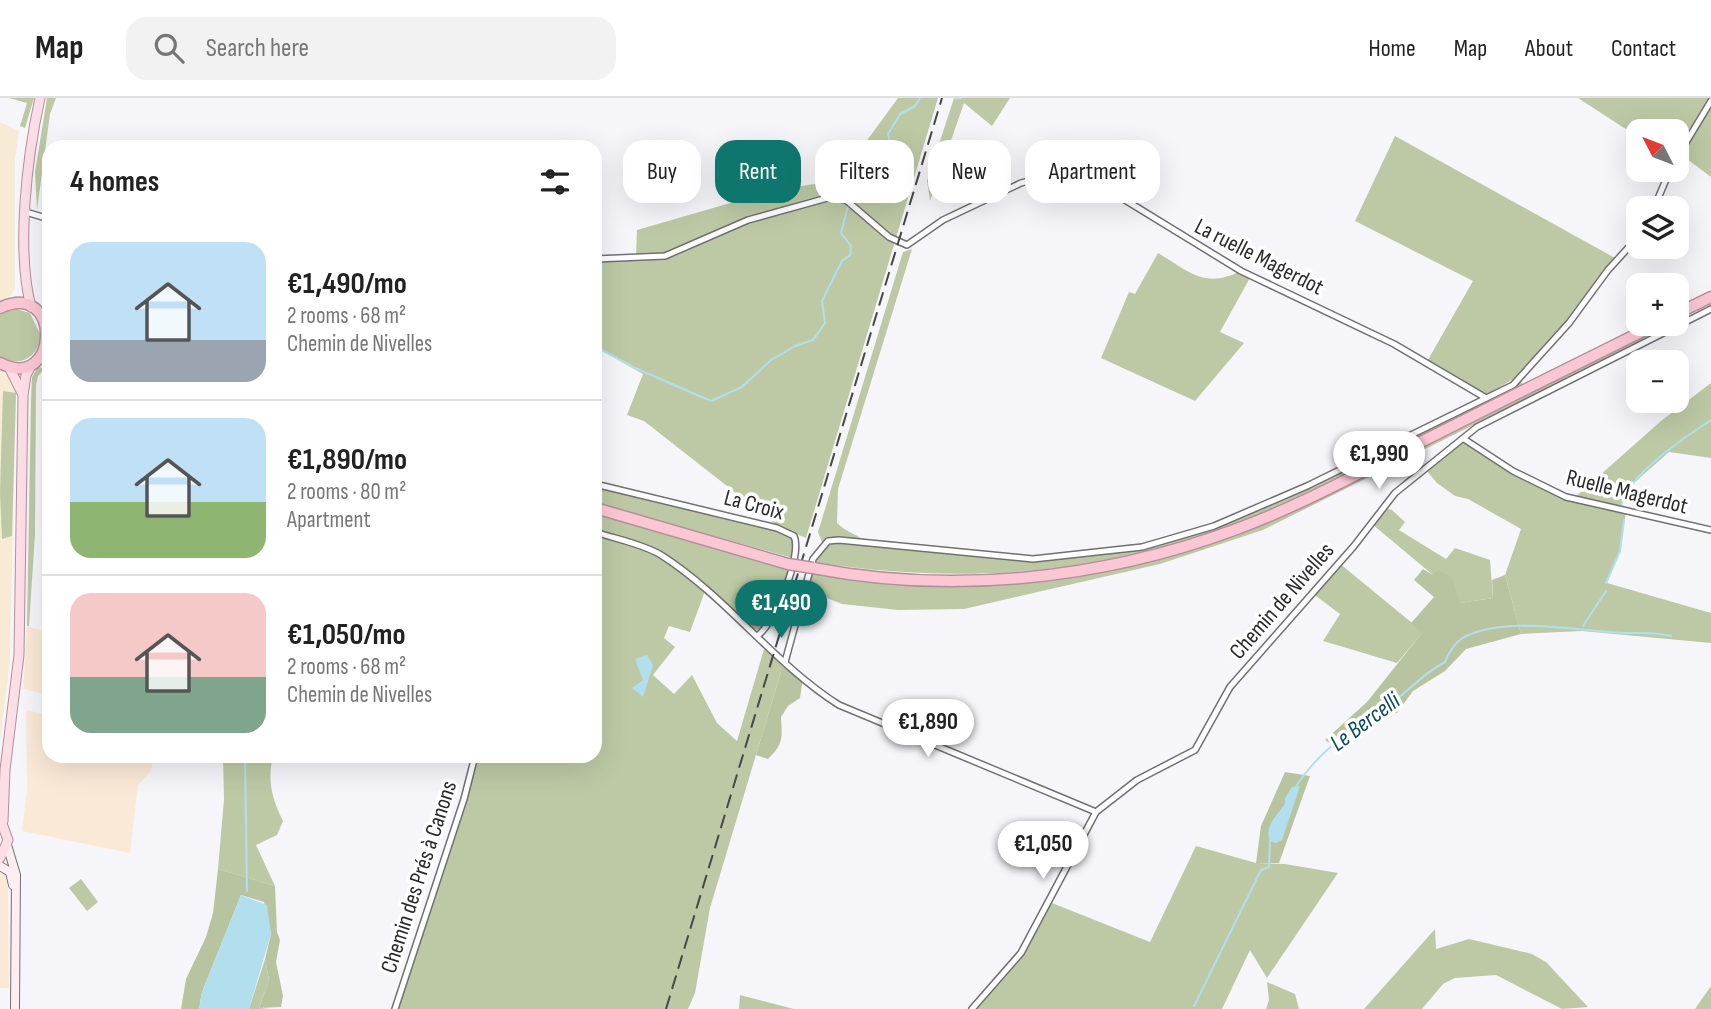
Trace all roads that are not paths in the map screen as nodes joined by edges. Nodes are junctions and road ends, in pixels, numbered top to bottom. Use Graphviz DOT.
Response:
graph roads {
  1 [pos="40,98"];
  2 [pos="1711,101"];
  3 [pos="1689,137"];
  4 [pos="26,212"];
  5 [pos="42,217"];
  6 [pos="1626,251"];
  7 [pos="602,259"];
  8 [pos="25,276"];
  9 [pos="1711,297"];
  10 [pos="13,304"];
  11 [pos="31,307"];
  12 [pos="0,308"];
  13 [pos="1689,308"];
  14 [pos="1711,309"];
  15 [pos="42,316"];
  16 [pos="1633,336"];
  17 [pos="41,356"];
  18 [pos="4,365"];
  19 [pos="23,396"];
  20 [pos="1486,398"];
  21 [pos="1464,439"];
  22 [pos="602,486"];
  23 [pos="602,510"];
  24 [pos="1711,530"];
  25 [pos="602,534"];
  26 [pos="757,636"];
  27 [pos="785,662"];
  28 [pos="473,763"];
  29 [pos="5,771"];
  30 [pos="0,782"];
  31 [pos="1096,812"];
  32 [pos="1,820"];
  33 [pos="6,845"];
  34 [pos="0,858"];
  35 [pos="0,866"];
  36 [pos="13,1009"];
  37 [pos="395,1009"];
  38 [pos="972,1009"];
  1 -- 4 [label="main road"];
  2 -- 3 [label="street"];
  4 -- 5 [label="street"];
  4 -- 8 [label="main road"];
  6 -- 20 [label="street"];
  7 -- 20 [label="street, La ruelle Magerdot"];
  8 -- 10 [label="main road"];
  8 -- 11 [label="main road"];
  9 -- 13 [label="highway"];
  10 -- 11 [label="highway"];
  10 -- 12 [label="highway"];
  11 -- 15 [label="highway"];
  14 -- 21 [label="street, Chemin de Nivelles"];
  16 -- 23 [label="highway, bridge"];
  17 -- 18 [label="highway"];
  17 -- 19 [label="main road"];
  18 -- 19 [label="main road"];
  19 -- 29 [label="main road"];
  20 -- 27 [label="street"];
  21 -- 24 [label="street, Ruelle Magerdot"];
  21 -- 31 [label="street, Chemin de Nivelles"];
  22 -- 26 [label="street, La Croix"];
  25 -- 26 [label="street"];
  26 -- 27 [label="street"];
  27 -- 31 [label="street"];
  28 -- 37 [label="street, Chemin des Prés à Canons"];
  29 -- 30 [label="main road"];
  29 -- 32 [label="main road"];
  31 -- 38 [label="street, Chemin de Nivelles"];
  32 -- 33 [label="main road"];
  33 -- 34 [label="main road"];
  33 -- 36 [label="street"];
  35 -- 36 [label="street"];
}
